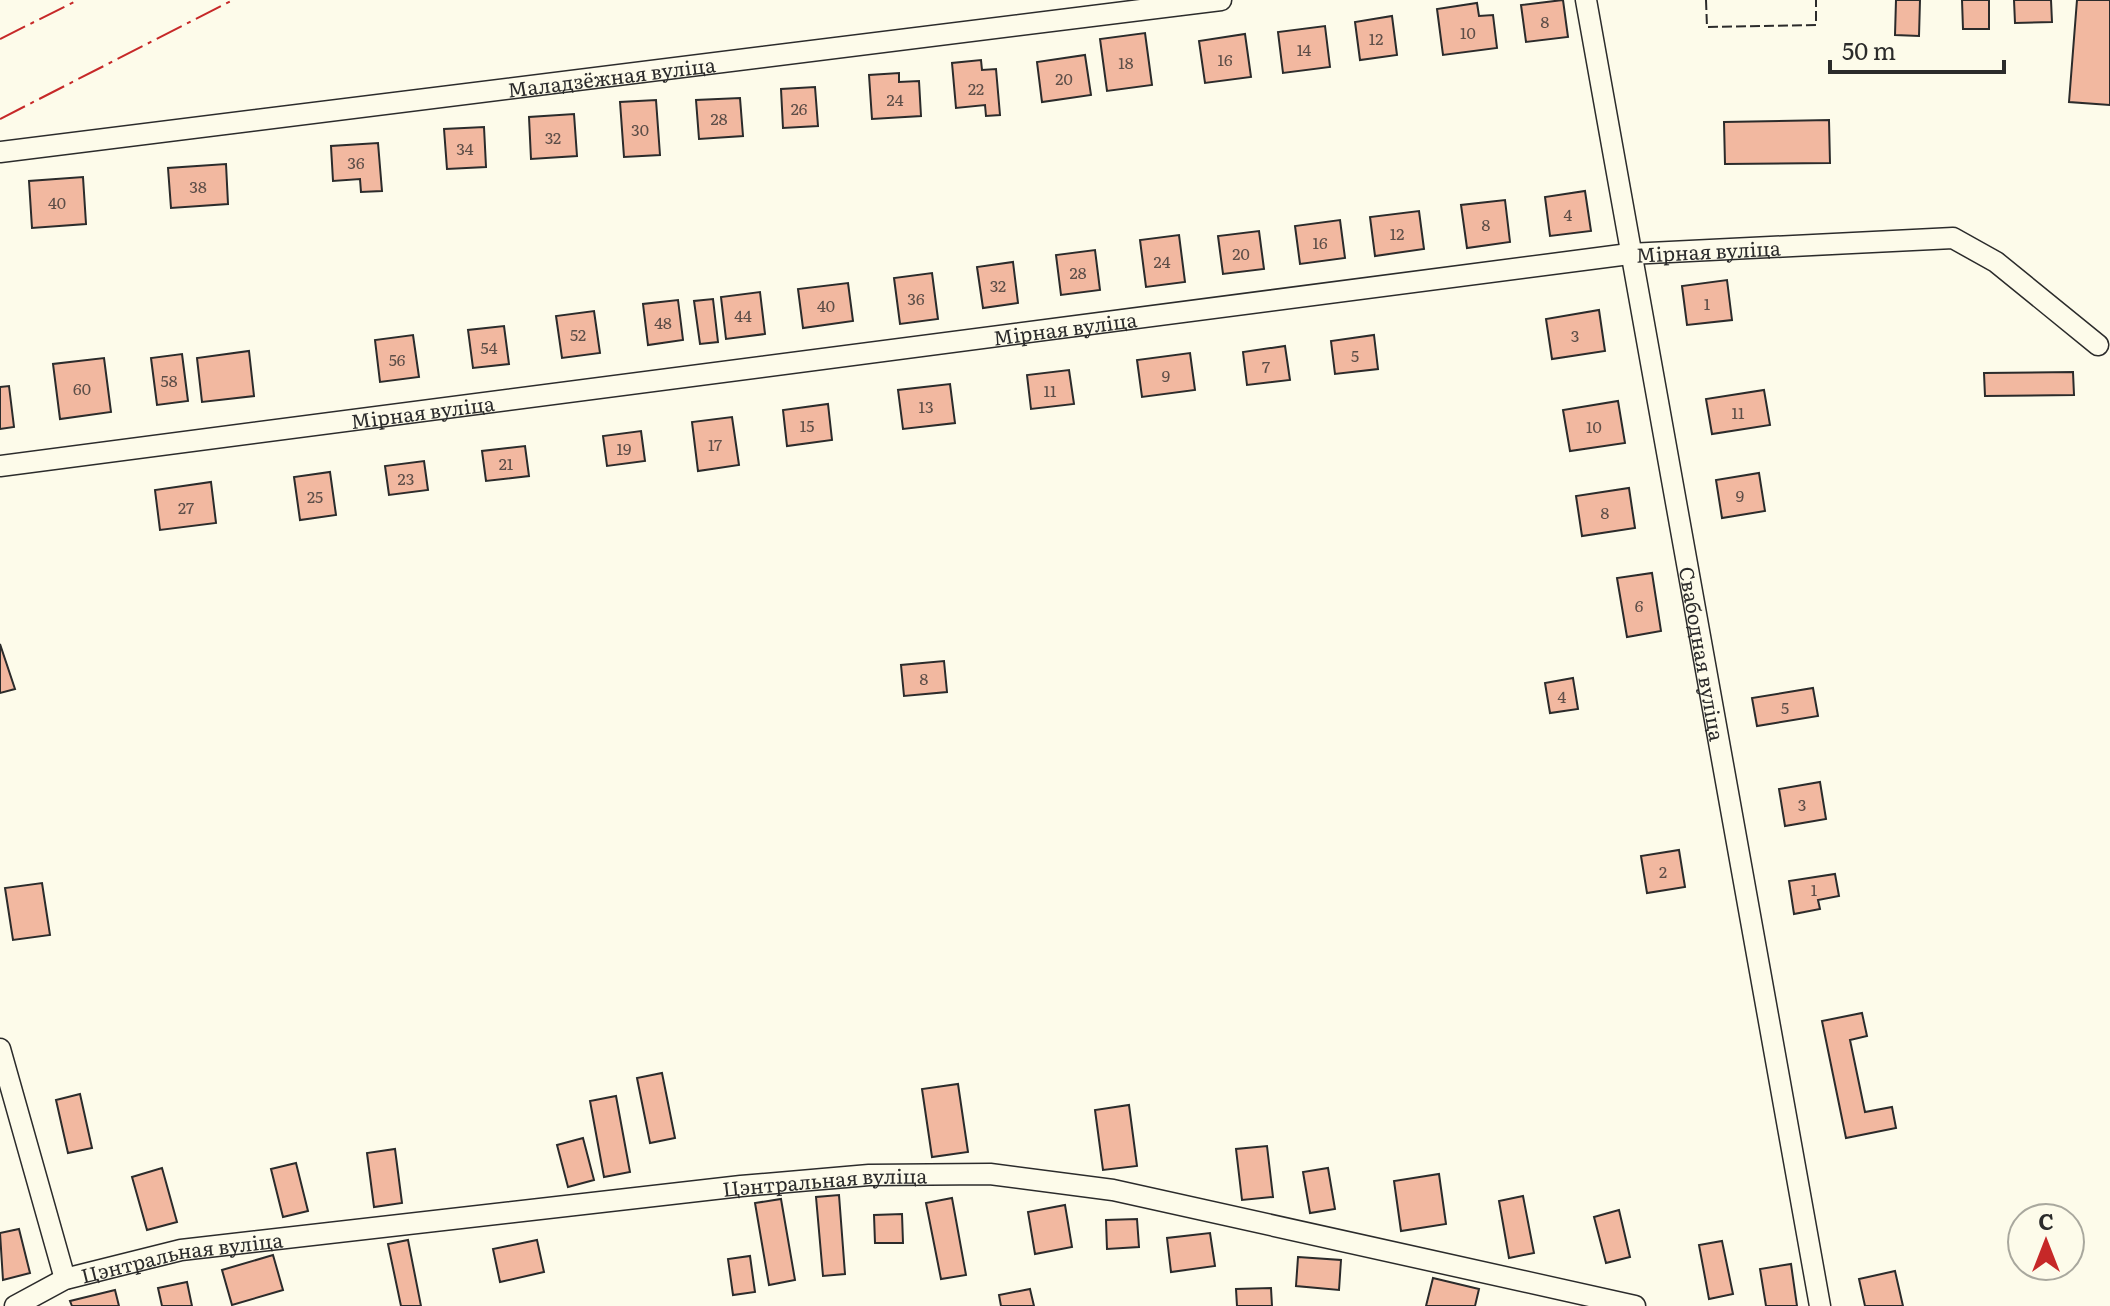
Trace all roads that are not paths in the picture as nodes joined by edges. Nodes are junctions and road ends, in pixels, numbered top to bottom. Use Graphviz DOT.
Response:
graph roads {
  1 [pos="1221,0"];
  2 [pos="1586,0"];
  3 [pos="0,152"];
  4 [pos="1629,254"];
  5 [pos="2098,345"];
  6 [pos="0,466"];
  7 [pos="0,1049"];
  8 [pos="65,1279"];
  9 [pos="15,1306"];
  10 [pos="1635,1306"];
  11 [pos="1820,1306"];
  1 -- 3 [label="street, Маладзёжная вуліца"];
  2 -- 4 [label="street, Свабодная вуліца"];
  4 -- 5 [label="street, Мірная вуліца"];
  4 -- 6 [label="street, Мірная вуліца"];
  4 -- 11 [label="street, Свабодная вуліца"];
  7 -- 8 [label="street"];
  8 -- 9 [label="street, Цэнтральная вуліца"];
  8 -- 10 [label="street, Цэнтральная вуліца"];
}
